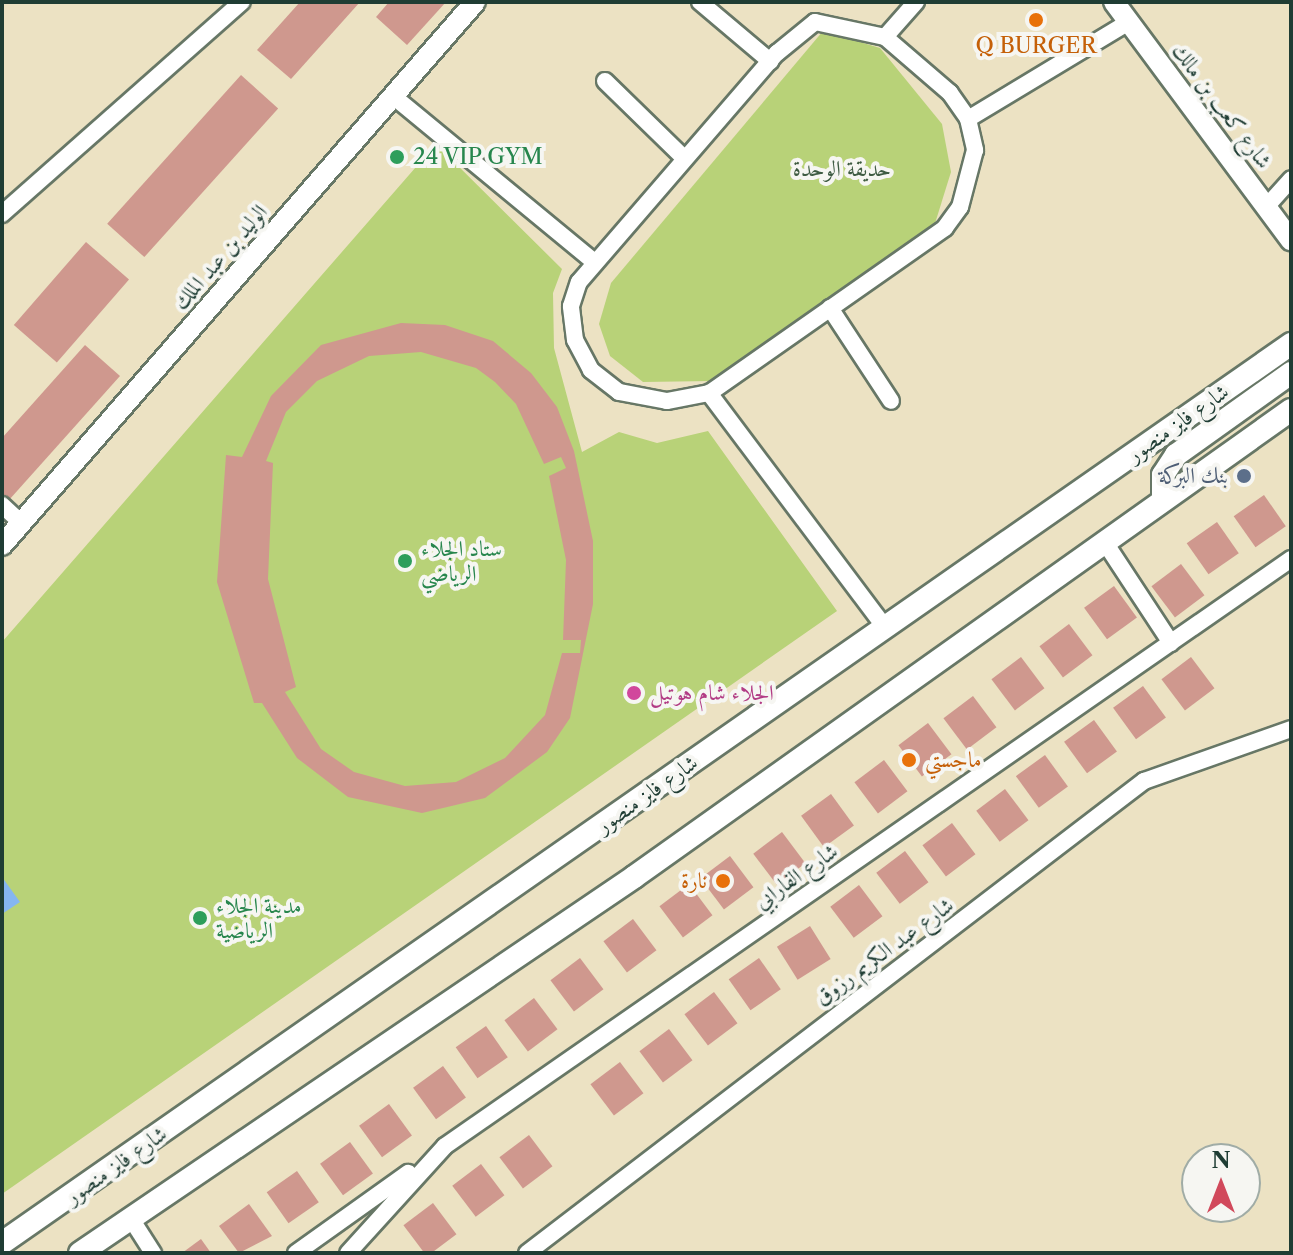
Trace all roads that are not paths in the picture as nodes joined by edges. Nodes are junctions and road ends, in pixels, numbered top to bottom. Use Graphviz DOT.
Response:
graph roads {
  1 [pos="242,2"];
  2 [pos="475,2"];
  3 [pos="700,2"];
  4 [pos="916,2"];
  5 [pos="1114,2"];
  6 [pos="1129,22"];
  7 [pos="885,37"];
  8 [pos="770,61"];
  9 [pos="605,81"];
  10 [pos="393,96"];
  11 [pos="968,119"];
  12 [pos="684,158"];
  13 [pos="1291,179"];
  14 [pos="1267,206"];
  15 [pos="2,214"];
  16 [pos="1291,240"];
  17 [pos="593,261"];
  18 [pos="830,308"];
  19 [pos="1291,344"];
  20 [pos="1291,373"];
  21 [pos="709,393"];
  22 [pos="891,401"];
  23 [pos="1291,410"];
  24 [pos="1163,498"];
  25 [pos="2,505"];
  26 [pos="21,523"];
  27 [pos="1104,541"];
  28 [pos="2,545"];
  29 [pos="1291,559"];
  30 [pos="884,626"];
  31 [pos="1171,643"];
  32 [pos="1291,729"];
  33 [pos="445,1146"];
  34 [pos="130,1217"];
  35 [pos="2,1243"];
  36 [pos="80,1253"];
  37 [pos="153,1253"];
  38 [pos="296,1253"];
  39 [pos="348,1253"];
  40 [pos="527,1253"];
  1 -- 15 [label="street"];
  2 -- 10 [label="main road, الوليد بن عبد الملك"];
  3 -- 8 [label="street"];
  4 -- 7 [label="street"];
  5 -- 6 [label="main road, شارع كعب بن مالك"];
  6 -- 11 [label="street"];
  6 -- 14 [label="main road, شارع كعب بن مالك"];
  7 -- 8 [label="street"];
  7 -- 11 [label="street"];
  8 -- 12 [label="street"];
  9 -- 12 [label="street"];
  10 -- 17 [label="street"];
  10 -- 26 [label="main road, الوليد بن عبد الملك"];
  11 -- 18 [label="street"];
  12 -- 17 [label="street"];
  13 -- 14 [label="street"];
  14 -- 16 [label="main road, شارع كعب بن مالك"];
  17 -- 21 [label="street"];
  18 -- 21 [label="street"];
  18 -- 22 [label="street"];
  19 -- 30 [label="highway, شارع فايز منصور"];
  20 -- 24 [label="highway"];
  21 -- 30 [label="street"];
  23 -- 24 [label="highway"];
  24 -- 27 [label="highway"];
  25 -- 26 [label="street"];
  26 -- 28 [label="main road, الوليد بن عبد الملك"];
  27 -- 31 [label="street"];
  27 -- 34 [label="highway"];
  29 -- 31 [label="street, شارع الفارابي"];
  30 -- 35 [label="highway, شارع فايز منصور"];
  31 -- 33 [label="street, شارع الفارابي"];
  32 -- 40 [label="street, شارع عبد الكريم رزوق"];
  33 -- 38 [label="street"];
  33 -- 39 [label="street, شارع الفارابي"];
  34 -- 36 [label="highway"];
  34 -- 37 [label="street"];
}
